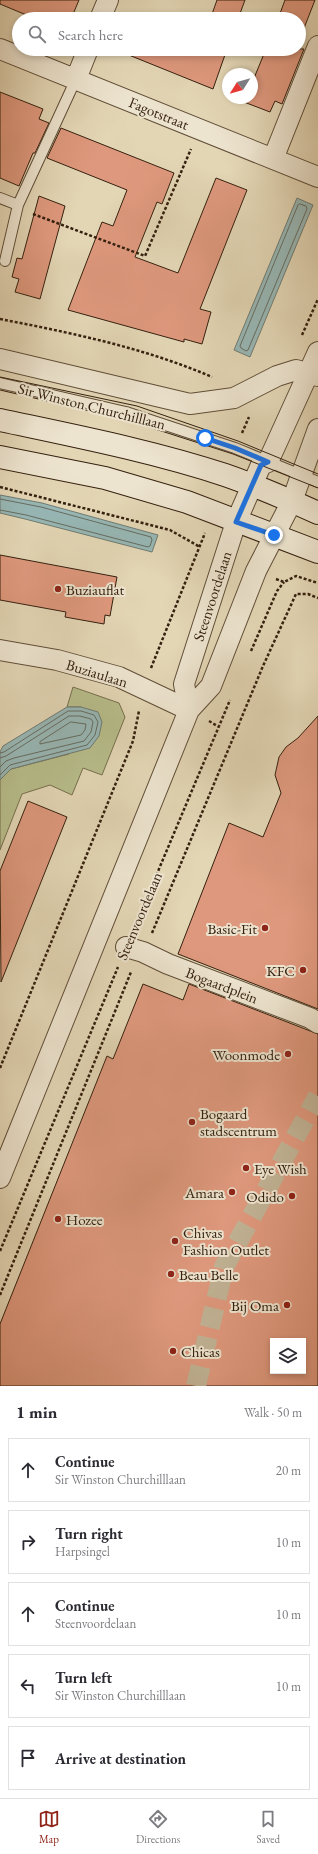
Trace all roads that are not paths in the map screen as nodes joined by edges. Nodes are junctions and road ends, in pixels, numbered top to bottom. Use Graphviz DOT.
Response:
graph roads {
  1 [pos="108,0"];
  2 [pos="103,12"];
  3 [pos="318,46"];
  4 [pos="0,49"];
  5 [pos="12,54"];
  6 [pos="18,56"];
  7 [pos="85,56"];
  8 [pos="76,79"];
  9 [pos="273,159"];
  10 [pos="318,177"];
  11 [pos="0,198"];
  12 [pos="18,207"];
  13 [pos="5,261"];
  14 [pos="318,352"];
  15 [pos="0,359"];
  16 [pos="313,374"];
  17 [pos="0,383"];
  18 [pos="0,420"];
  19 [pos="318,429"];
  20 [pos="0,457"];
  21 [pos="268,462"];
  22 [pos="310,479"];
  23 [pos="252,484"];
  24 [pos="292,501"];
  25 [pos="318,513"];
  26 [pos="236,522"];
  27 [pos="274,535"];
  28 [pos="318,552"];
  29 [pos="0,650"];
  30 [pos="189,710"];
  31 [pos="126,947"];
  32 [pos="318,1023"];
  33 [pos="0,1178"];
  1 -- 2 [label="street"];
  3 -- 9 [label="street"];
  4 -- 5 [label="street, Fagotstraat"];
  6 -- 8 [label="street, Fagotstraat"];
  7 -- 8 [label="street"];
  8 -- 9 [label="street, Fagotstraat"];
  8 -- 12 [label="lane"];
  9 -- 10 [label="street, Fagotstraat"];
  11 -- 12 [label="lane"];
  12 -- 13 [label="lane"];
  14 -- 16 [label="street, Steenvoordelaan"];
  15 -- 16 [label="street, Sir Winston Churchilllaan"];
  16 -- 21 [label="street, Steenvoordelaan"];
  17 -- 21 [label="lane, Sir Winston Churchilllaan"];
  18 -- 23 [label="street"];
  19 -- 22 [label="street, Steenvoordelaan"];
  20 -- 26 [label="street"];
  21 -- 22 [label="lane, Sir Winston Churchilllaan"];
  21 -- 23 [label="street, Steenvoordelaan"];
  22 -- 24 [label="street, Steenvoordelaan"];
  23 -- 24 [label="street"];
  23 -- 26 [label="street, Steenvoordelaan"];
  24 -- 25 [label="street"];
  24 -- 27 [label="street, Steenvoordelaan"];
  26 -- 27 [label="street"];
  26 -- 30 [label="street, Steenvoordelaan"];
  27 -- 28 [label="street"];
  27 -- 30 [label="street, Steenvoordelaan"];
  29 -- 30 [label="street, Buziaulaan"];
  30 -- 33 [label="street, Steenvoordelaan"];
  31 -- 32 [label="street, Bogaardplein"];
}
